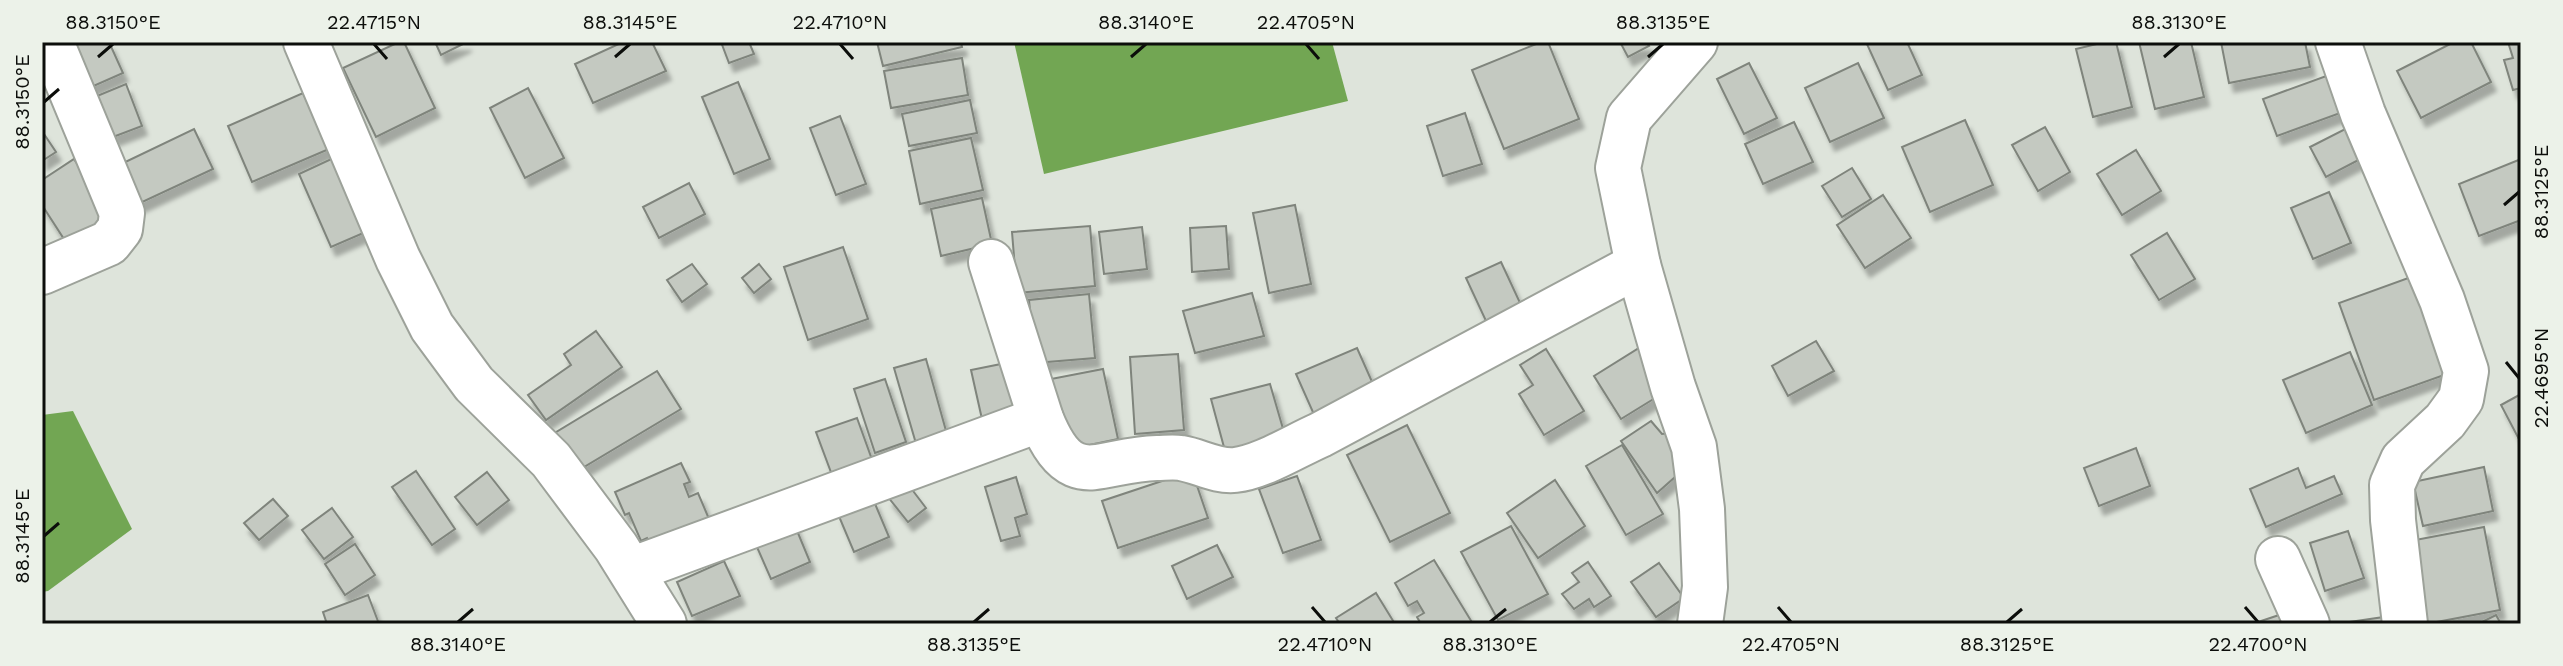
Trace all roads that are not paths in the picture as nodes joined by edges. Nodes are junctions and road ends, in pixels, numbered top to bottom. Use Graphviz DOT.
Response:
graph roads {
  1 [pos="51,42"];
  2 [pos="306,42"];
  3 [pos="1695,42"];
  4 [pos="2338,42"];
  5 [pos="991,262"];
  6 [pos="1638,265"];
  7 [pos="42,272"];
  8 [pos="1041,419"];
  9 [pos="2278,559"];
  10 [pos="631,570"];
  11 [pos="664,624"];
  12 [pos="1700,624"];
  13 [pos="2307,624"];
  14 [pos="2405,624"];
  1 -- 7 [label="street"];
  2 -- 10 [label="street"];
  3 -- 6 [label="street"];
  4 -- 14 [label="street"];
  5 -- 8 [label="street"];
  6 -- 8 [label="street"];
  6 -- 12 [label="street"];
  8 -- 10 [label="street"];
  9 -- 13 [label="street"];
  10 -- 11 [label="street"];
}
